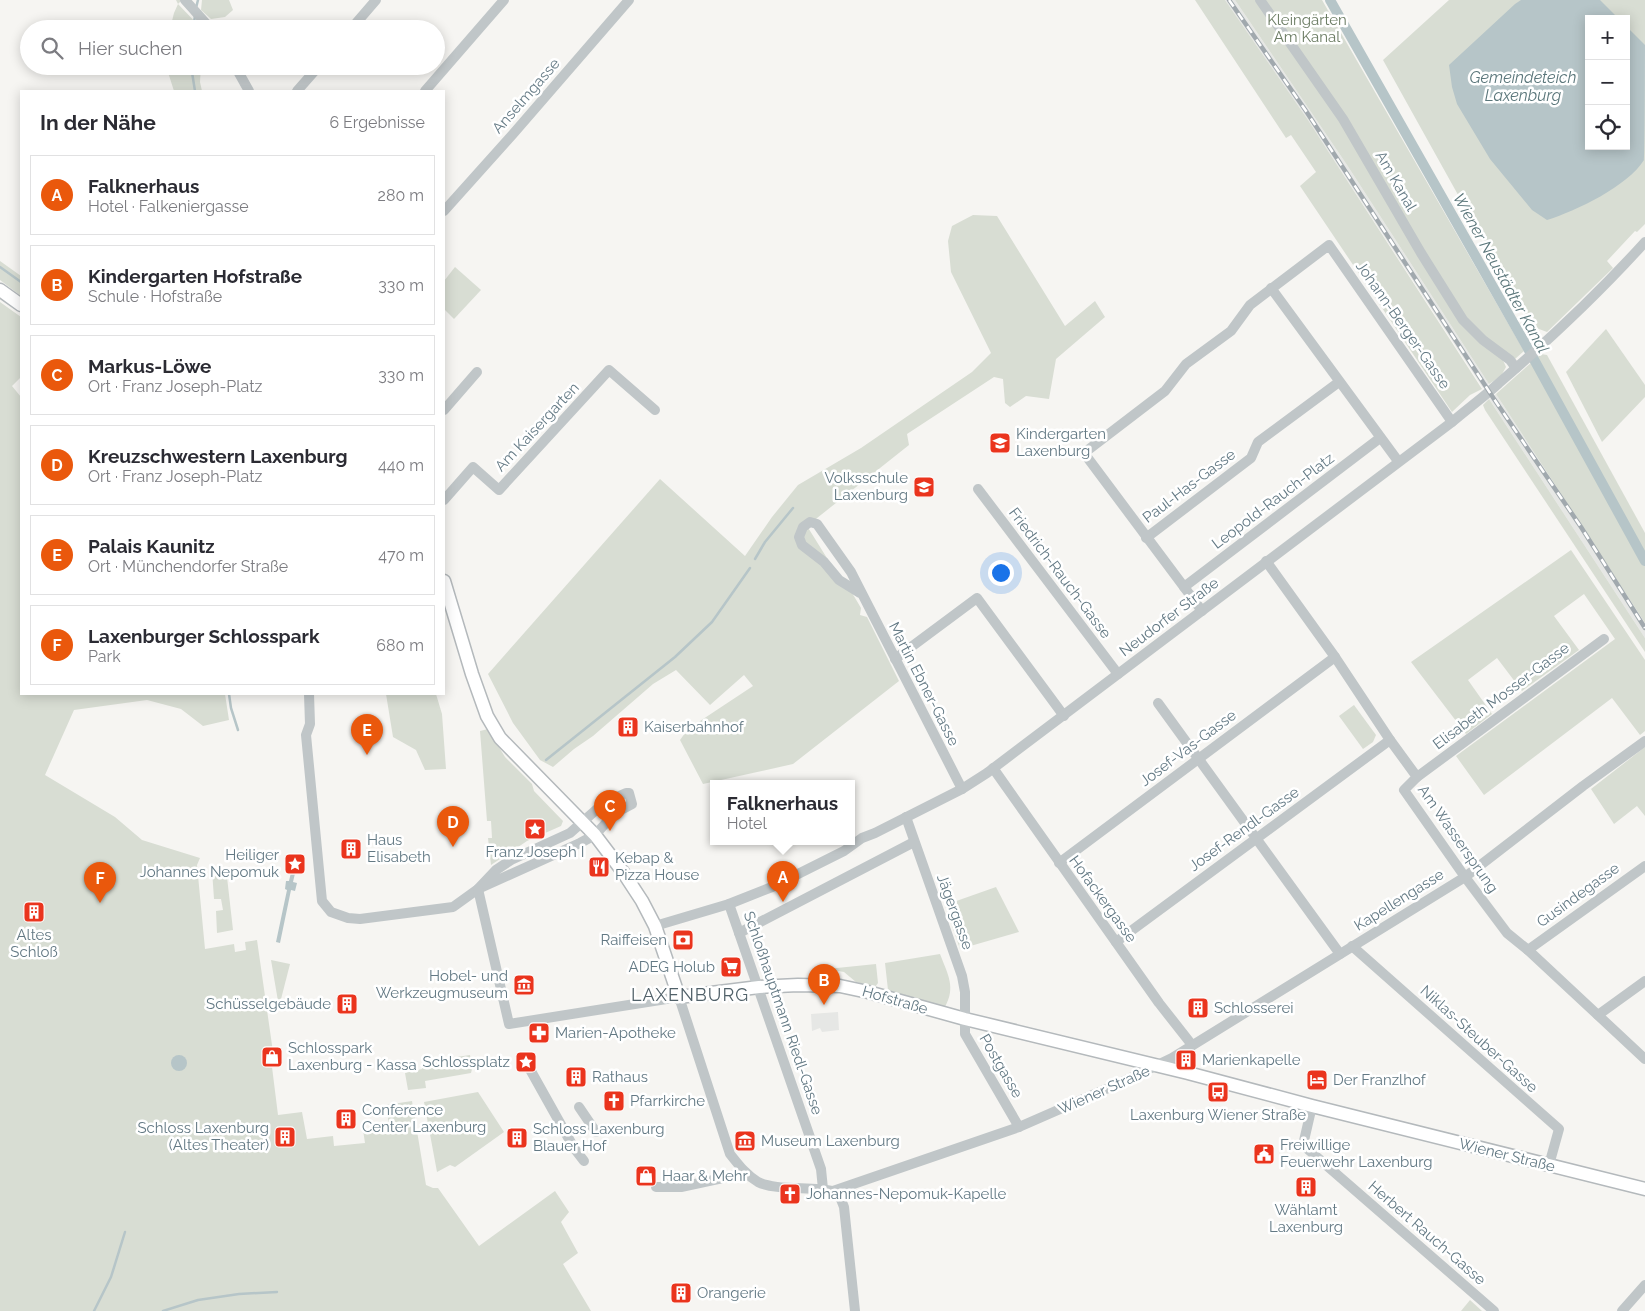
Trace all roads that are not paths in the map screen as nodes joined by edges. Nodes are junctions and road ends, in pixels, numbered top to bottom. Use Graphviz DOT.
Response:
graph roads {
  1 [pos="376,0"];
  2 [pos="504,0"];
  3 [pos="629,0"];
  4 [pos="1260,0"];
  5 [pos="187,2"];
  6 [pos="203,20"];
  7 [pos="359,20"];
  8 [pos="445,68"];
  9 [pos="240,75"];
  10 [pos="311,75"];
  11 [pos="439,75"];
  12 [pos="249,90"];
  13 [pos="298,90"];
  14 [pos="426,90"];
  15 [pos="445,209"];
  16 [pos="1645,242"];
  17 [pos="1270,288"];
  18 [pos="0,290"];
  19 [pos="20,304"];
  20 [pos="1516,368"];
  21 [pos="477,372"];
  22 [pos="1339,382"];
  23 [pos="445,409"];
  24 [pos="655,410"];
  25 [pos="1452,422"];
  26 [pos="1380,438"];
  27 [pos="1398,461"];
  28 [pos="978,489"];
  29 [pos="445,499"];
  30 [pos="1146,538"];
  31 [pos="1266,561"];
  32 [pos="445,584"];
  33 [pos="1184,587"];
  34 [pos="860,593"];
  35 [pos="1202,610"];
  36 [pos="1604,639"];
  37 [pos="1335,658"];
  38 [pos="895,659"];
  39 [pos="1118,674"];
  40 [pos="308,695"];
  41 [pos="1158,703"];
  42 [pos="1064,716"];
  43 [pos="1390,740"];
  44 [pos="1645,741"];
  45 [pos="1198,760"];
  46 [pos="993,768"];
  47 [pos="1417,777"];
  48 [pos="962,789"];
  49 [pos="906,817"];
  50 [pos="582,822"];
  51 [pos="595,835"];
  52 [pos="1256,838"];
  53 [pos="914,842"];
  54 [pos="855,843"];
  55 [pos="852,845"];
  56 [pos="1059,862"];
  57 [pos="1645,866"];
  58 [pos="1465,877"];
  59 [pos="478,889"];
  60 [pos="729,904"];
  61 [pos="655,926"];
  62 [pos="739,933"];
  63 [pos="1116,942"];
  64 [pos="1352,946"];
  65 [pos="1528,950"];
  66 [pos="1340,954"];
  67 [pos="1645,981"];
  68 [pos="759,987"];
  69 [pos="680,997"];
  70 [pos="1598,1015"];
  71 [pos="965,1019"];
  72 [pos="1192,1045"];
  73 [pos="1645,1059"];
  74 [pos="527,1064"];
  75 [pos="1156,1066"];
  76 [pos="1312,1106"];
  77 [pos="579,1107"];
  78 [pos="1019,1127"];
  79 [pos="596,1132"];
  80 [pos="584,1161"];
  81 [pos="1549,1165"];
  82 [pos="746,1173"];
  83 [pos="656,1187"];
  84 [pos="1645,1189"];
  85 [pos="828,1190"];
  86 [pos="1645,1285"];
  87 [pos="855,1311"];
  88 [pos="1494,1311"];
  89 [pos="1622,1311"];
  1 -- 7 [label="street"];
  2 -- 8 [label="street"];
  3 -- 15 [label="street, Anselmgasse"];
  4 -- 20 [label="street, Am Kanal"];
  5 -- 6 [label="street"];
  9 -- 12 [label="street"];
  10 -- 13 [label="street"];
  11 -- 14 [label="street"];
  16 -- 20 [label="street, Neudorfer Straße"];
  17 -- 22 [label="street"];
  17 -- 25 [label="street, Johann-Berger-Gasse"];
  17 -- 30 [label="street"];
  18 -- 19 [label="main road"];
  20 -- 25 [label="street, Neudorfer Straße"];
  21 -- 23 [label="street"];
  22 -- 26 [label="street"];
  22 -- 30 [label="street, Paul-Has-Gasse"];
  24 -- 29 [label="street, Am Kaisergarten"];
  25 -- 27 [label="street, Neudorfer Straße"];
  26 -- 27 [label="street"];
  26 -- 33 [label="street, Leopold-Rauch-Platz"];
  27 -- 31 [label="street, Neudorfer Straße"];
  28 -- 39 [label="street, Friedrich-Rauch-Gasse"];
  30 -- 33 [label="street"];
  31 -- 35 [label="street, Neudorfer Straße"];
  31 -- 37 [label="street, Am Wassersprung"];
  32 -- 50 [label="main road"];
  33 -- 35 [label="street"];
  34 -- 34 [label="street, Martin Ebner-Gasse"];
  34 -- 38 [label="street, Martin Ebner-Gasse"];
  35 -- 39 [label="street, Neudorfer Straße"];
  36 -- 47 [label="street, Elisabeth Mosser-Gasse"];
  37 -- 43 [label="street, Am Wassersprung"];
  37 -- 45 [label="street, Josef-Vas-Gasse"];
  38 -- 42 [label="street"];
  38 -- 48 [label="street, Martin Ebner-Gasse"];
  39 -- 42 [label="street, Neudorfer Straße"];
  40 -- 59 [label="street"];
  41 -- 45 [label="street"];
  42 -- 46 [label="street, Neudorfer Straße"];
  43 -- 47 [label="street, Am Wassersprung"];
  43 -- 52 [label="street, Josef-Rendl-Gasse"];
  44 -- 58 [label="street, Kapellengasse"];
  45 -- 52 [label="street"];
  45 -- 56 [label="street, Josef-Vas-Gasse"];
  46 -- 48 [label="street, Neudorfer Straße"];
  46 -- 56 [label="street, Hofackergasse"];
  47 -- 58 [label="street, Am Wassersprung"];
  48 -- 49 [label="street, Neudorfer Straße"];
  49 -- 53 [label="street, Jägergasse"];
  49 -- 54 [label="street, Neudorfer Straße"];
  50 -- 51 [label="main road"];
  50 -- 51 [label="street"];
  50 -- 59 [label="street"];
  51 -- 59 [label="street"];
  51 -- 61 [label="main road"];
  52 -- 63 [label="street, Josef-Rendl-Gasse"];
  52 -- 66 [label="street"];
  53 -- 62 [label="street"];
  53 -- 71 [label="street, Jägergasse"];
  55 -- 60 [label="street, Neudorfer Straße"];
  56 -- 63 [label="street, Hofackergasse"];
  57 -- 65 [label="street, Gusindegasse"];
  58 -- 64 [label="street, Kapellengasse"];
  58 -- 65 [label="street, Am Wassersprung"];
  59 -- 69 [label="street, Hofstraße"];
  60 -- 61 [label="street, Neudorfer Straße"];
  60 -- 62 [label="street, Schloßhauptmann Riedl-Gasse"];
  61 -- 69 [label="main road"];
  62 -- 68 [label="street, Schloßhauptmann Riedl-Gasse"];
  63 -- 72 [label="street, Hofackergasse"];
  64 -- 66 [label="street, Kapellengasse"];
  64 -- 81 [label="street, Niklas-Steuber-Gasse"];
  65 -- 70 [label="street, Am Wassersprung"];
  66 -- 72 [label="street, Kapellengasse"];
  67 -- 70 [label="street"];
  68 -- 69 [label="main road, Hofstraße"];
  68 -- 71 [label="main road, Hofstraße"];
  68 -- 85 [label="street, Schloßhauptmann Riedl-Gasse"];
  69 -- 82 [label="street"];
  70 -- 73 [label="street, Am Wassersprung"];
  71 -- 75 [label="main road, Hofstraße"];
  71 -- 78 [label="street, Postgasse"];
  72 -- 75 [label="street, Kapellengasse"];
  74 -- 80 [label="street"];
  75 -- 76 [label="main road, Wiener Straße"];
  75 -- 78 [label="street, Wiener Straße"];
  76 -- 81 [label="main road, Wiener Straße"];
  76 -- 88 [label="street, Herbert Rauch-Gasse"];
  77 -- 79 [label="street"];
  78 -- 85 [label="street, Wiener Straße"];
  81 -- 84 [label="main road, Wiener Straße"];
  82 -- 83 [label="street"];
  82 -- 85 [label="street, Wiener Straße"];
  85 -- 87 [label="street"];
  86 -- 89 [label="street"];
}
